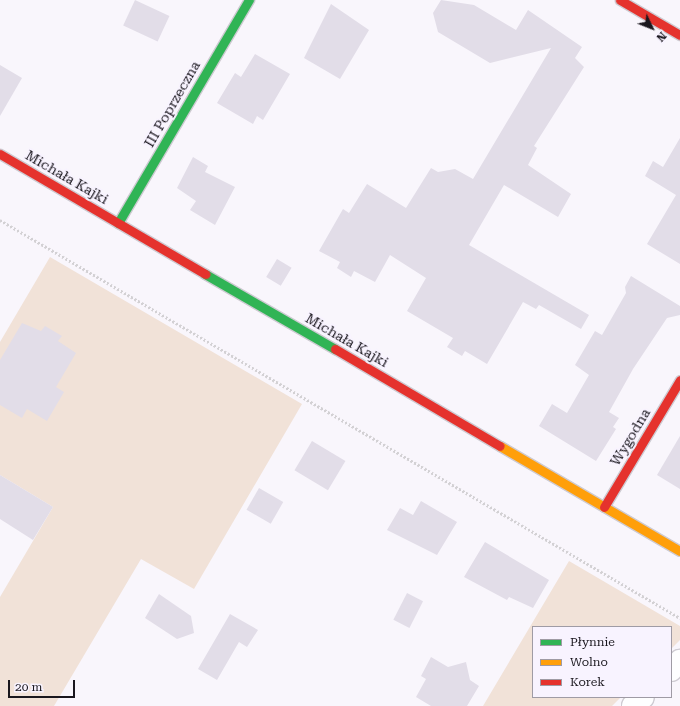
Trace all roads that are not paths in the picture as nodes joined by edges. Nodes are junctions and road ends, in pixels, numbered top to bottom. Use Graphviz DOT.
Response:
graph roads {
  1 [pos="249,0"];
  2 [pos="620,0"];
  3 [pos="680,35"];
  4 [pos="0,154"];
  5 [pos="118,223"];
  6 [pos="680,380"];
  7 [pos="604,507"];
  8 [pos="680,551"];
  9 [pos="680,661"];
  10 [pos="672,669"];
  11 [pos="642,698"];
  12 [pos="633,706"];
  1 -- 5 [label="street, III Poprzeczna"];
  2 -- 3 [label="street"];
  4 -- 5 [label="street, Michała Kajki"];
  5 -- 7 [label="street, Michała Kajki"];
  6 -- 7 [label="street, Wygodna"];
  7 -- 8 [label="street, Michała Kajki"];
  9 -- 10 [label="street"];
  11 -- 12 [label="street"];
}
